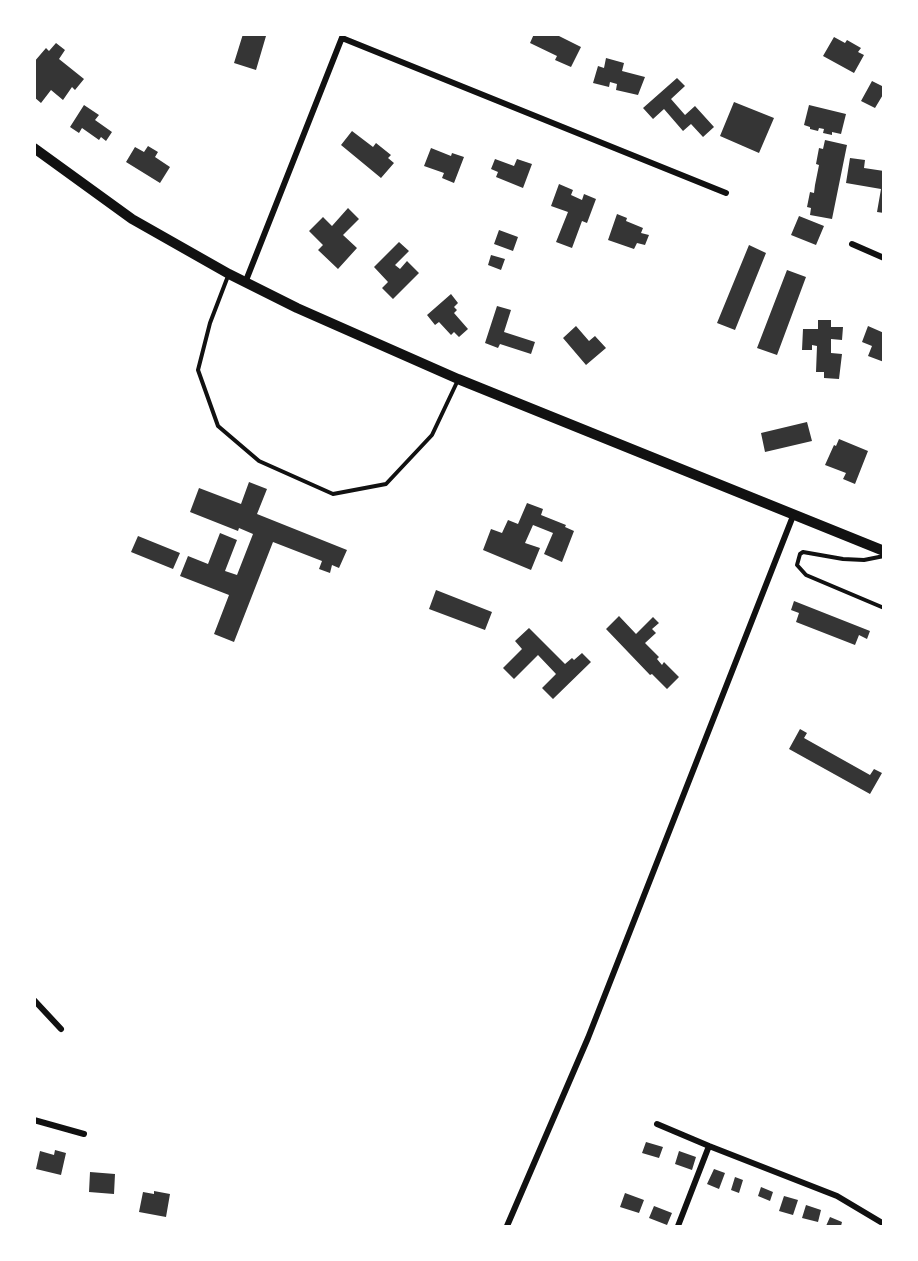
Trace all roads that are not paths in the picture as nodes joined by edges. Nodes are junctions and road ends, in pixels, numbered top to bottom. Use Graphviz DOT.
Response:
graph roads {
  1 [pos="343,36"];
  2 [pos="34,148"];
  3 [pos="726,193"];
  4 [pos="852,244"];
  5 [pos="884,258"];
  6 [pos="229,274"];
  7 [pos="245,283"];
  8 [pos="458,379"];
  9 [pos="793,516"];
  10 [pos="884,551"];
  11 [pos="884,556"];
  12 [pos="884,608"];
  13 [pos="34,1000"];
  14 [pos="61,1029"];
  15 [pos="34,1120"];
  16 [pos="657,1124"];
  17 [pos="84,1134"];
  18 [pos="709,1146"];
  19 [pos="884,1224"];
  20 [pos="507,1227"];
  21 [pos="678,1227"];
  1 -- 3 [label="street"];
  1 -- 7 [label="street"];
  2 -- 6 [label="main road"];
  4 -- 5 [label="street"];
  6 -- 7 [label="main road"];
  6 -- 8 [label="lane"];
  7 -- 8 [label="main road"];
  8 -- 9 [label="main road"];
  9 -- 10 [label="main road"];
  9 -- 20 [label="street"];
  11 -- 12 [label="lane"];
  13 -- 14 [label="street"];
  15 -- 17 [label="street"];
  16 -- 18 [label="street"];
  18 -- 19 [label="street"];
  18 -- 21 [label="street"];
}
